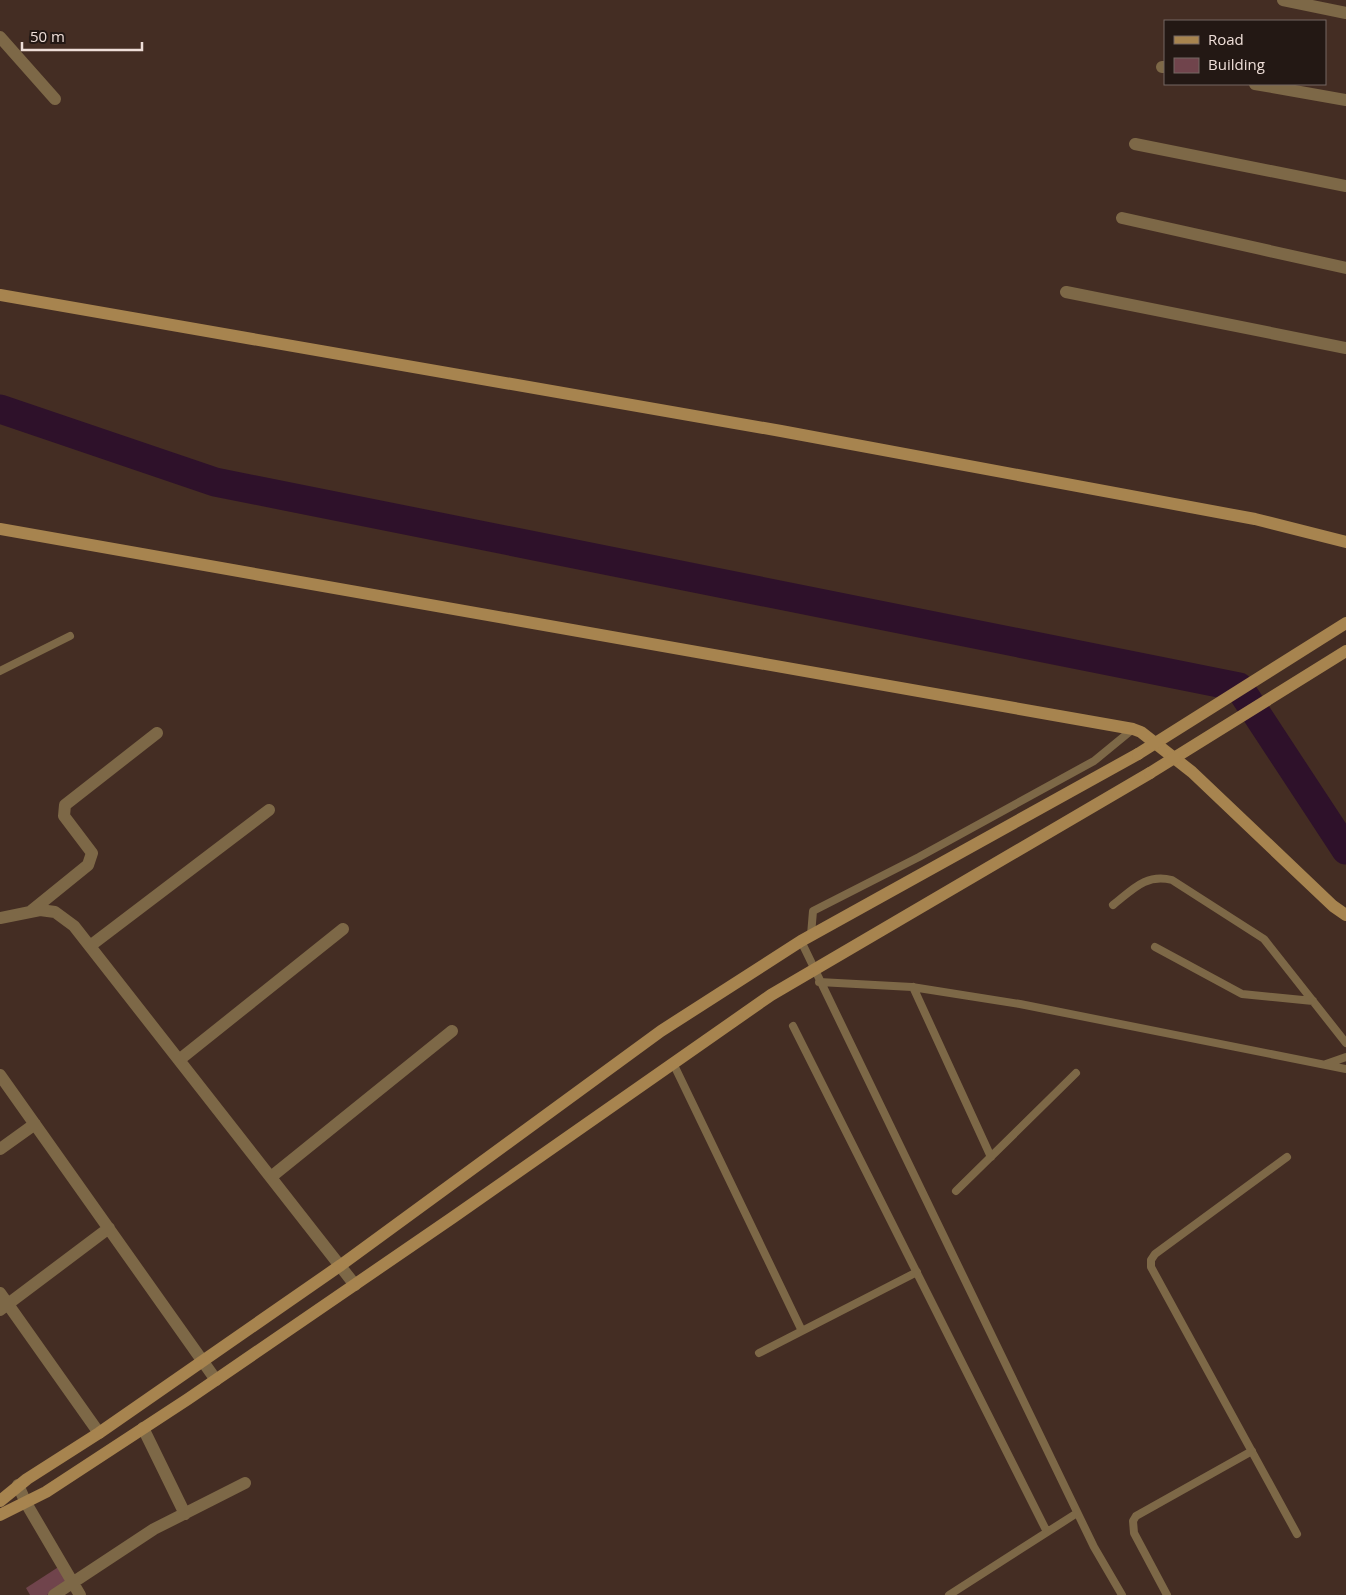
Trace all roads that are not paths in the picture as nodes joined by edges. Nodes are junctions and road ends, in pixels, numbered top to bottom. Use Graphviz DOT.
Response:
graph roads {
  1 [pos="1283,0"];
  2 [pos="1346,13"];
  3 [pos="0,36"];
  4 [pos="1261,85"];
  5 [pos="54,100"];
  6 [pos="1346,100"];
  7 [pos="1135,144"];
  8 [pos="1346,186"];
  9 [pos="1122,218"];
  10 [pos="1346,268"];
  11 [pos="1066,292"];
  12 [pos="0,295"];
  13 [pos="1346,348"];
  14 [pos="0,529"];
  15 [pos="1346,542"];
  16 [pos="1346,623"];
  17 [pos="70,636"];
  18 [pos="1346,651"];
  19 [pos="0,671"];
  20 [pos="1133,729"];
  21 [pos="157,733"];
  22 [pos="269,810"];
  23 [pos="1113,905"];
  24 [pos="28,914"];
  25 [pos="1346,915"];
  26 [pos="0,919"];
  27 [pos="343,929"];
  28 [pos="806,938"];
  29 [pos="90,946"];
  30 [pos="1155,948"];
  31 [pos="813,970"];
  32 [pos="819,982"];
  33 [pos="913,987"];
  34 [pos="1313,1001"];
  35 [pos="793,1026"];
  36 [pos="452,1031"];
  37 [pos="1346,1043"];
  38 [pos="1346,1057"];
  39 [pos="179,1060"];
  40 [pos="673,1063"];
  41 [pos="1324,1064"];
  42 [pos="1346,1069"];
  43 [pos="1076,1073"];
  44 [pos="0,1075"];
  45 [pos="35,1124"];
  46 [pos="0,1149"];
  47 [pos="991,1157"];
  48 [pos="1287,1157"];
  49 [pos="271,1176"];
  50 [pos="956,1191"];
  51 [pos="109,1228"];
  52 [pos="341,1265"];
  53 [pos="916,1272"];
  54 [pos="355,1285"];
  55 [pos="0,1293"];
  56 [pos="4,1307"];
  57 [pos="802,1330"];
  58 [pos="759,1353"];
  59 [pos="204,1361"];
  60 [pos="216,1380"];
  61 [pos="143,1428"];
  62 [pos="99,1433"];
  63 [pos="1252,1451"];
  64 [pos="245,1483"];
  65 [pos="18,1485"];
  66 [pos="0,1501"];
  67 [pos="26,1503"];
  68 [pos="1077,1513"];
  69 [pos="185,1514"];
  70 [pos="0,1516"];
  71 [pos="1047,1532"];
  72 [pos="1297,1534"];
  73 [pos="73,1583"];
  74 [pos="54,1595"];
  75 [pos="80,1595"];
  76 [pos="948,1595"];
  77 [pos="1122,1595"];
  78 [pos="1167,1595"];
  1 -- 2 [label="street"];
  3 -- 5 [label="street"];
  4 -- 6 [label="street"];
  7 -- 8 [label="street"];
  9 -- 10 [label="street"];
  11 -- 13 [label="street"];
  12 -- 15 [label="street"];
  14 -- 20 [label="street"];
  16 -- 28 [label="street, bridge"];
  17 -- 19 [label="lane"];
  18 -- 31 [label="street, bridge"];
  20 -- 25 [label="street"];
  20 -- 28 [label="lane"];
  21 -- 24 [label="street"];
  22 -- 29 [label="street"];
  23 -- 34 [label="lane"];
  24 -- 26 [label="street"];
  24 -- 29 [label="street"];
  27 -- 39 [label="street"];
  28 -- 31 [label="lane"];
  28 -- 52 [label="street"];
  29 -- 39 [label="street"];
  30 -- 34 [label="lane"];
  31 -- 32 [label="lane"];
  31 -- 40 [label="street"];
  32 -- 33 [label="lane"];
  32 -- 68 [label="lane"];
  33 -- 41 [label="lane"];
  33 -- 47 [label="lane"];
  34 -- 37 [label="lane"];
  35 -- 53 [label="lane"];
  36 -- 49 [label="street"];
  38 -- 41 [label="lane"];
  39 -- 49 [label="street"];
  40 -- 54 [label="street"];
  40 -- 57 [label="lane"];
  41 -- 42 [label="lane"];
  43 -- 47 [label="lane"];
  44 -- 45 [label="street"];
  45 -- 46 [label="street"];
  45 -- 51 [label="street"];
  47 -- 50 [label="lane"];
  48 -- 63 [label="lane"];
  49 -- 52 [label="street"];
  51 -- 56 [label="street"];
  51 -- 59 [label="street"];
  52 -- 54 [label="street"];
  52 -- 59 [label="street"];
  53 -- 57 [label="lane"];
  53 -- 71 [label="lane"];
  54 -- 60 [label="street"];
  55 -- 56 [label="street"];
  56 -- 62 [label="street"];
  57 -- 58 [label="lane"];
  59 -- 60 [label="street"];
  59 -- 62 [label="street"];
  60 -- 61 [label="street"];
  61 -- 67 [label="street"];
  61 -- 69 [label="street"];
  62 -- 65 [label="street"];
  63 -- 72 [label="lane"];
  63 -- 78 [label="lane"];
  64 -- 69 [label="street"];
  65 -- 66 [label="street"];
  65 -- 67 [label="street"];
  67 -- 70 [label="street"];
  67 -- 73 [label="street"];
  68 -- 71 [label="lane"];
  68 -- 77 [label="lane"];
  69 -- 73 [label="street"];
  71 -- 76 [label="lane"];
  73 -- 74 [label="street"];
  73 -- 75 [label="street"];
}
